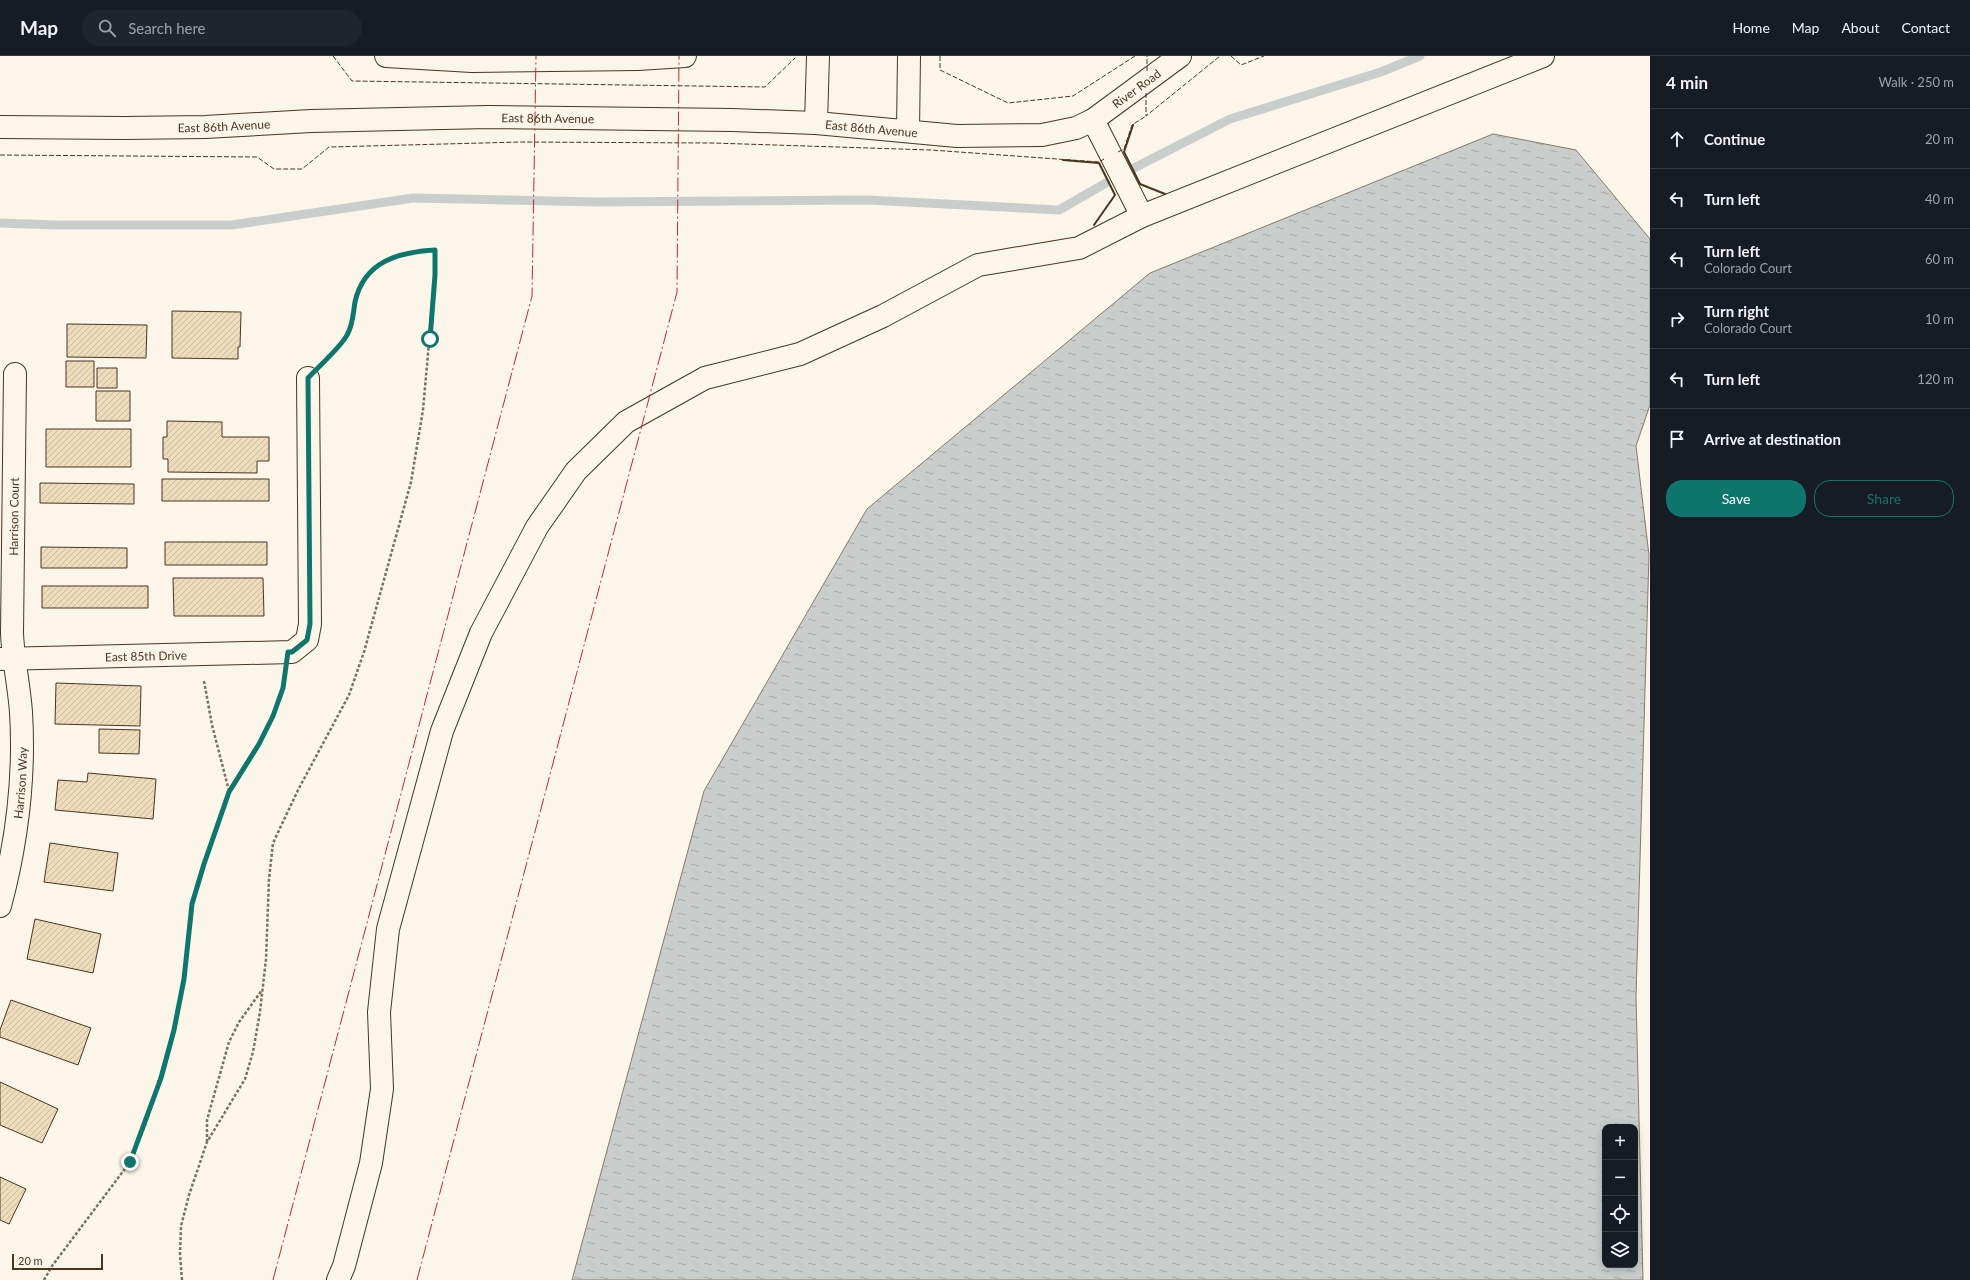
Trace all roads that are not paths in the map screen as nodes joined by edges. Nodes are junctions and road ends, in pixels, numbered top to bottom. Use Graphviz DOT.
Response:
graph roads {
  1 [pos="386,56"];
  2 [pos="685,56"];
  3 [pos="818,56"];
  4 [pos="909,56"];
  5 [pos="1180,56"];
  6 [pos="1543,56"];
  7 [pos="1093,120"];
  8 [pos="816,123"];
  9 [pos="0,127"];
  10 [pos="908,131"];
  11 [pos="1142,216"];
  12 [pos="15,374"];
  13 [pos="308,378"];
  14 [pos="7,659"];
  15 [pos="0,906"];
  16 [pos="338,1280"];
  1 -- 2 [label="street"];
  3 -- 8 [label="street"];
  4 -- 10 [label="street"];
  5 -- 7 [label="street, River Road"];
  6 -- 11 [label="street"];
  7 -- 10 [label="street, East 86th Avenue"];
  7 -- 11 [label="street"];
  8 -- 9 [label="street, East 86th Avenue"];
  8 -- 10 [label="street, East 86th Avenue"];
  11 -- 16 [label="street"];
  12 -- 14 [label="street, Harrison Court"];
  13 -- 14 [label="street, East 85th Drive"];
  14 -- 15 [label="street, Harrison Way"];
}
